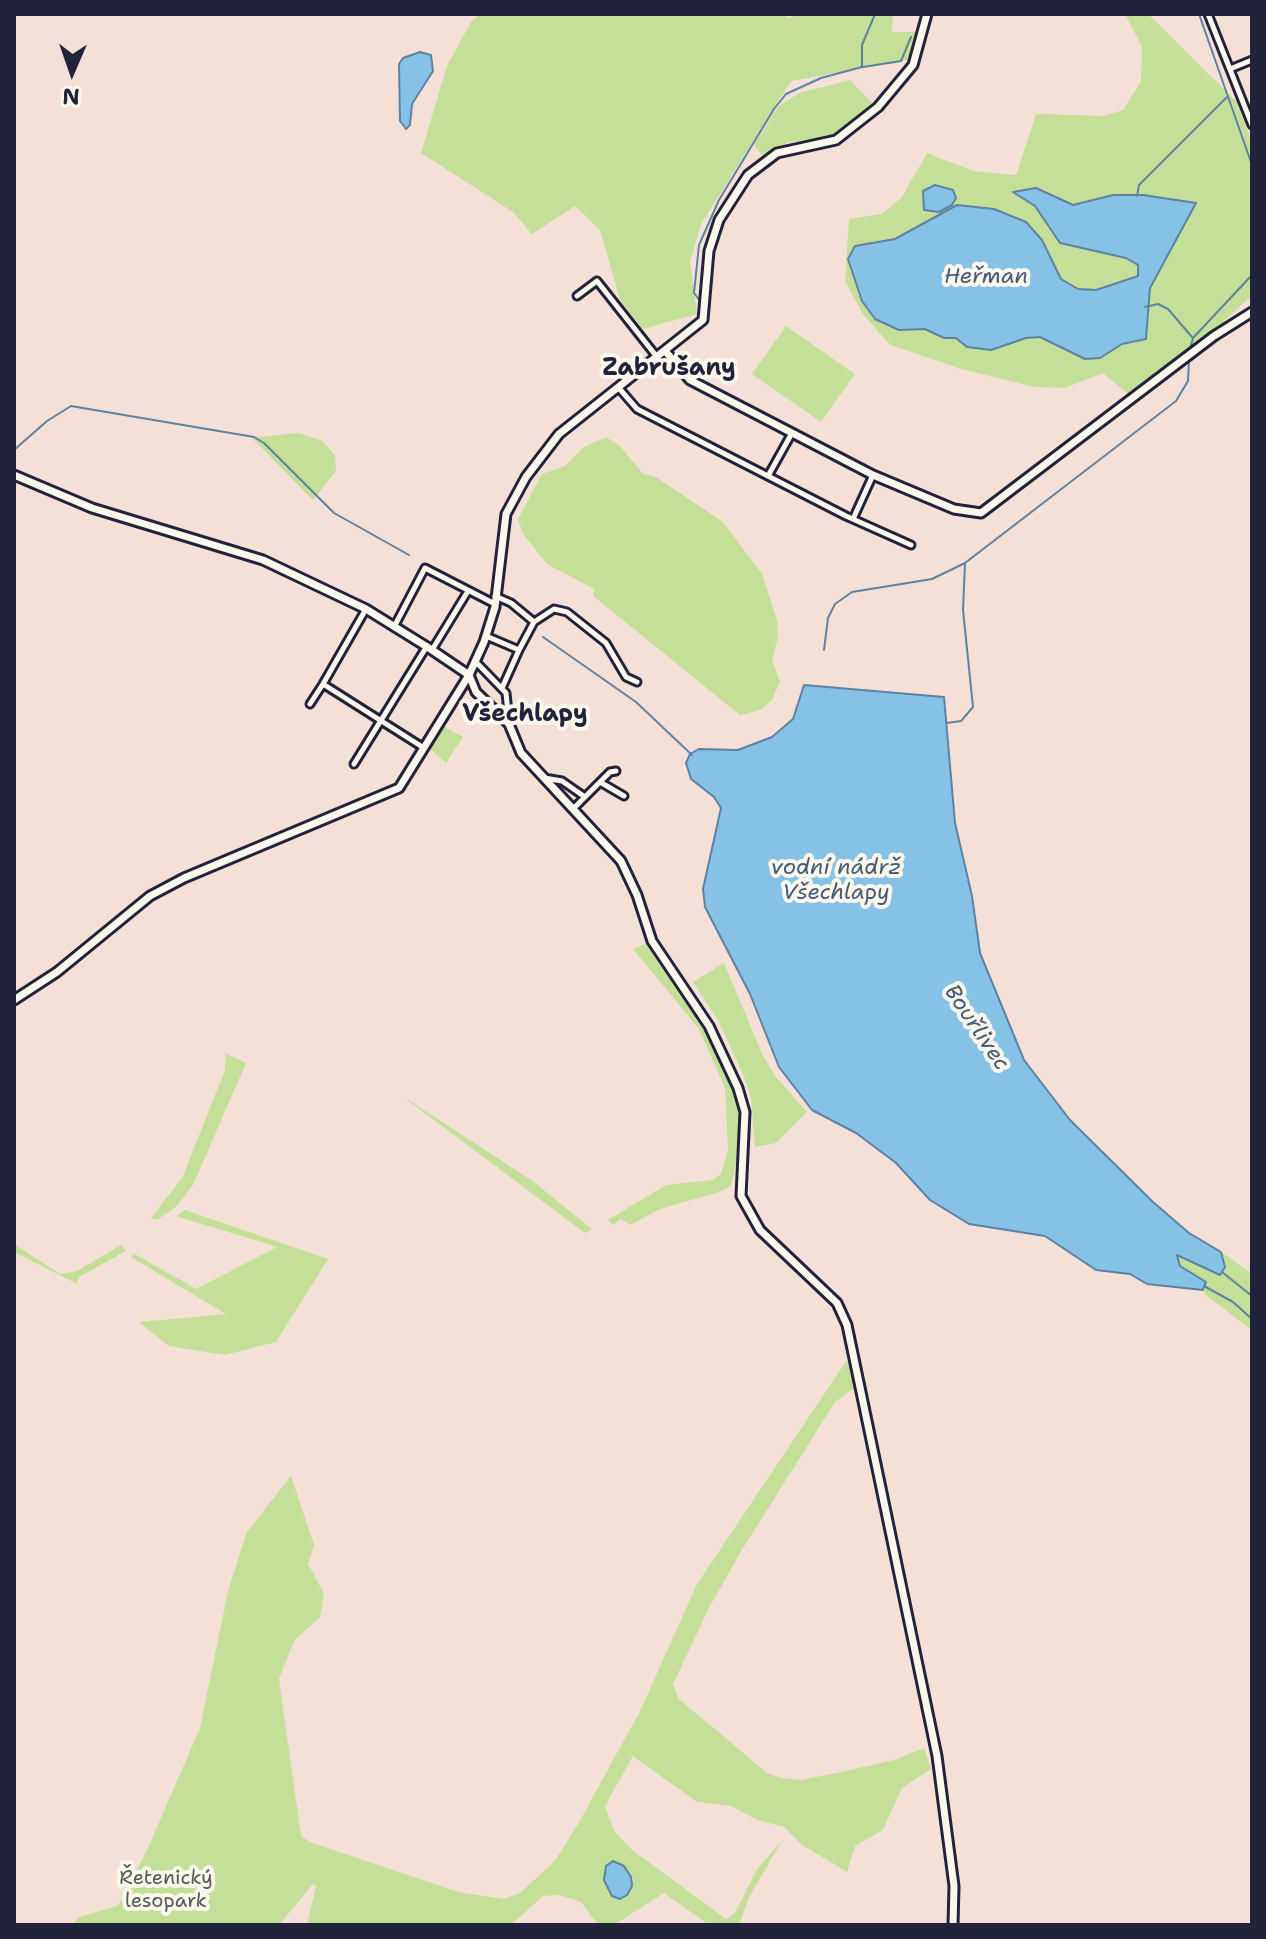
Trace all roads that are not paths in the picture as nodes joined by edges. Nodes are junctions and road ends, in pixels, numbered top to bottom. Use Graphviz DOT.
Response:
graph roads {
  1 [pos="927,14"];
  2 [pos="1208,14"];
  3 [pos="1252,60"];
  4 [pos="1230,69"];
  5 [pos="1252,125"];
  6 [pos="577,296"];
  7 [pos="1252,312"];
  8 [pos="666,352"];
  9 [pos="658,358"];
  10 [pos="618,387"];
  11 [pos="792,433"];
  12 [pos="14,475"];
  13 [pos="873,475"];
  14 [pos="768,476"];
  15 [pos="853,519"];
  16 [pos="911,545"];
  17 [pos="468,591"];
  18 [pos="495,600"];
  19 [pos="366,609"];
  20 [pos="534,622"];
  21 [pos="394,627"];
  22 [pos="486,636"];
  23 [pos="430,648"];
  24 [pos="519,650"];
  25 [pos="476,662"];
  26 [pos="469,675"];
  27 [pos="637,682"];
  28 [pos="323,684"];
  29 [pos="502,688"];
  30 [pos="310,704"];
  31 [pos="381,721"];
  32 [pos="509,724"];
  33 [pos="424,748"];
  34 [pos="354,764"];
  35 [pos="616,771"];
  36 [pos="544,778"];
  37 [pos="600,782"];
  38 [pos="624,796"];
  39 [pos="585,797"];
  40 [pos="573,809"];
  41 [pos="14,1000"];
  42 [pos="953,1925"];
  1 -- 8 [label="street"];
  2 -- 4 [label="street"];
  3 -- 4 [label="street"];
  4 -- 5 [label="street"];
  6 -- 9 [label="street"];
  7 -- 13 [label="street"];
  8 -- 9 [label="street"];
  8 -- 11 [label="street"];
  9 -- 10 [label="street"];
  10 -- 14 [label="street"];
  10 -- 18 [label="street"];
  11 -- 13 [label="street"];
  11 -- 14 [label="street"];
  12 -- 19 [label="street"];
  13 -- 15 [label="street"];
  14 -- 15 [label="street"];
  15 -- 16 [label="street"];
  17 -- 18 [label="street"];
  17 -- 21 [label="street"];
  17 -- 23 [label="street"];
  18 -- 20 [label="street"];
  18 -- 22 [label="street"];
  19 -- 21 [label="street"];
  19 -- 28 [label="street"];
  20 -- 24 [label="street"];
  20 -- 27 [label="street"];
  21 -- 23 [label="street"];
  22 -- 24 [label="street"];
  22 -- 25 [label="street"];
  23 -- 26 [label="street"];
  23 -- 31 [label="street"];
  24 -- 29 [label="street"];
  25 -- 26 [label="street"];
  25 -- 29 [label="street"];
  26 -- 32 [label="street"];
  26 -- 33 [label="street"];
  28 -- 30 [label="street"];
  28 -- 31 [label="street"];
  29 -- 32 [label="street"];
  31 -- 33 [label="street"];
  31 -- 34 [label="street"];
  32 -- 36 [label="street"];
  33 -- 41 [label="street"];
  35 -- 37 [label="street"];
  36 -- 39 [label="street"];
  36 -- 40 [label="street"];
  37 -- 38 [label="street"];
  37 -- 39 [label="street"];
  39 -- 40 [label="street"];
  40 -- 42 [label="street"];
}
